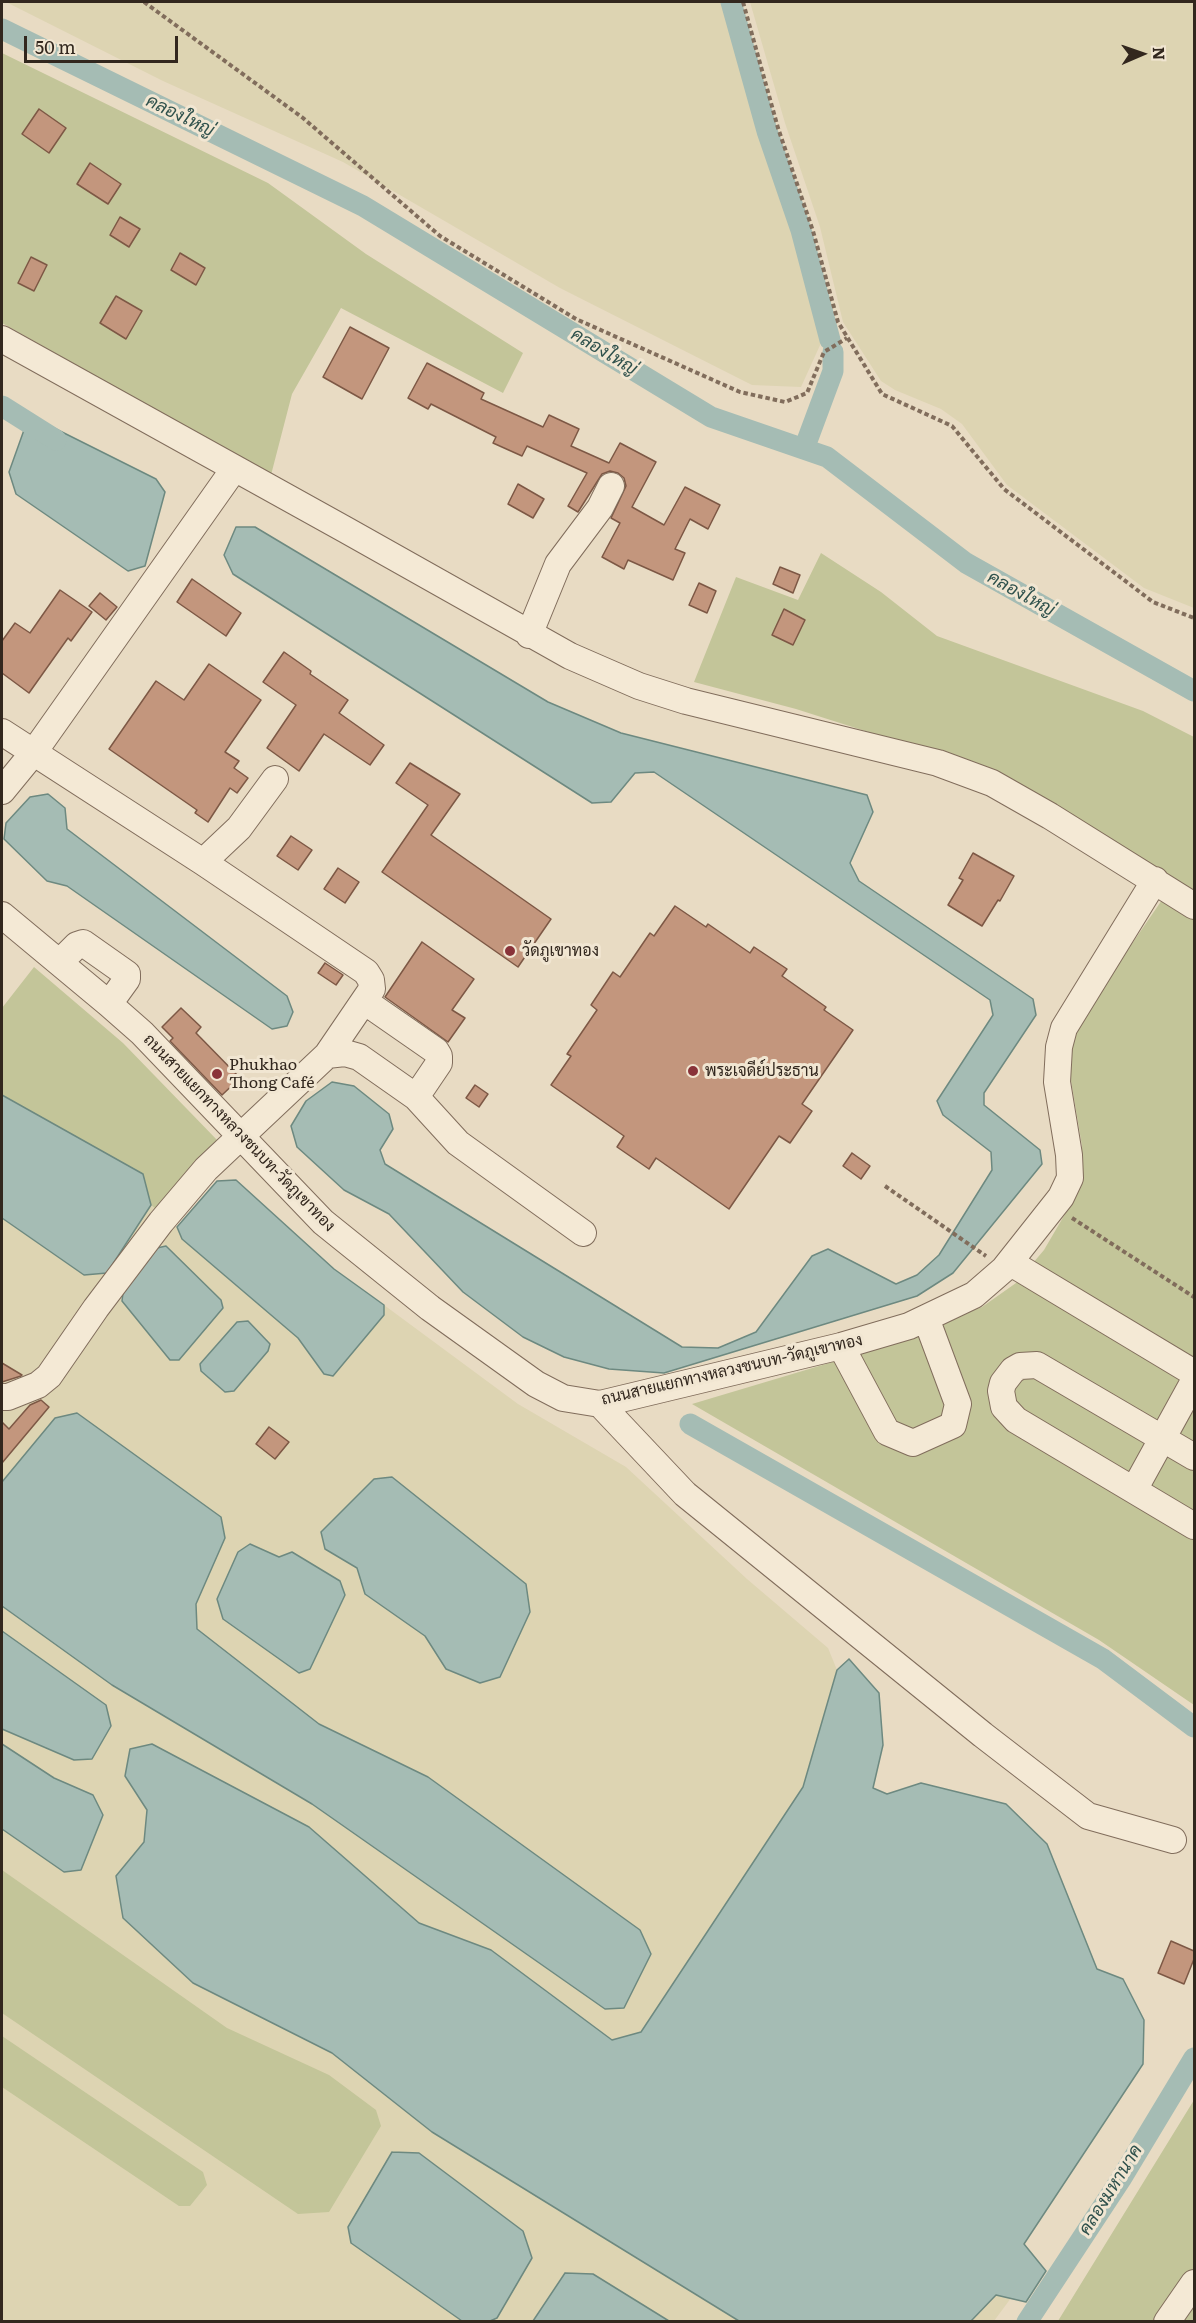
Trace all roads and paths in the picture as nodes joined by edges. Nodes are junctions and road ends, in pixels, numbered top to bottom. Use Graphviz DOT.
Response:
graph roads {
  1 [pos="144,2"];
  2 [pos="743,2"];
  3 [pos="848,338"];
  4 [pos="2,339"];
  5 [pos="234,469"];
  6 [pos="611,486"];
  7 [pos="1194,618"];
  8 [pos="529,634"];
  9 [pos="2,732"];
  10 [pos="34,752"];
  11 [pos="275,779"];
  12 [pos="2,791"];
  13 [pos="203,862"];
  14 [pos="1155,880"];
  15 [pos="1194,906"];
  16 [pos="2,915"];
  17 [pos="60,963"];
  18 [pos="364,1001"];
  19 [pos="109,1004"];
  20 [pos="327,1055"];
  21 [pos="416,1097"];
  22 [pos="242,1137"];
  23 [pos="885,1186"];
  24 [pos="1054,1206"];
  25 [pos="583,1233"];
  26 [pos="984,1254"];
  27 [pos="1011,1263"];
  28 [pos="1194,1297"];
  29 [pos="926,1318"];
  30 [pos="841,1346"];
  31 [pos="1194,1373"];
  32 [pos="1194,1381"];
  33 [pos="2,1397"];
  34 [pos="600,1404"];
  35 [pos="1162,1438"];
  36 [pos="1194,1457"];
  37 [pos="1134,1490"];
  38 [pos="1194,1526"];
  39 [pos="1173,1840"];
  40 [pos="1194,2283"];
  41 [pos="1167,2322"];
  1 -- 3 [label="path"];
  2 -- 3 [label="path"];
  3 -- 7 [label="path"];
  4 -- 5 [label="street"];
  5 -- 8 [label="street"];
  5 -- 10 [label="street"];
  6 -- 8 [label="street"];
  8 -- 14 [label="street"];
  9 -- 10 [label="street"];
  10 -- 12 [label="street"];
  10 -- 13 [label="street"];
  11 -- 13 [label="street"];
  13 -- 18 [label="street"];
  14 -- 15 [label="street"];
  14 -- 24 [label="street, ถนนสายแยกทางหลวงชนบท-วัดภูเขาทอง"];
  16 -- 17 [label="street, ถนนสายแยกทางหลวงชนบท-วัดภูเขาทอง"];
  17 -- 19 [label="street, ถนนสายแยกทางหลวงชนบท-วัดภูเขาทอง"];
  17 -- 19 [label="street"];
  18 -- 20 [label="street"];
  18 -- 21 [label="street"];
  19 -- 22 [label="street, ถนนสายแยกทางหลวงชนบท-วัดภูเขาทอง"];
  20 -- 21 [label="street"];
  20 -- 22 [label="street"];
  21 -- 25 [label="street"];
  22 -- 33 [label="street"];
  22 -- 34 [label="street, ถนนสายแยกทางหลวงชนบท-วัดภูเขาทอง"];
  23 -- 26 [label="path"];
  24 -- 27 [label="street, ถนนสายแยกทางหลวงชนบท-วัดภูเขาทอง"];
  24 -- 28 [label="path"];
  27 -- 29 [label="street, ถนนสายแยกทางหลวงชนบท-วัดภูเขาทอง"];
  27 -- 31 [label="street"];
  29 -- 30 [label="street, ถนนสายแยกทางหลวงชนบท-วัดภูเขาทอง"];
  29 -- 30 [label="street"];
  30 -- 34 [label="street, ถนนสายแยกทางหลวงชนบท-วัดภูเขาทอง"];
  32 -- 35 [label="street"];
  34 -- 39 [label="street"];
  35 -- 36 [label="street"];
  35 -- 37 [label="street"];
  35 -- 37 [label="street"];
  37 -- 38 [label="street"];
  40 -- 41 [label="street"];
}
